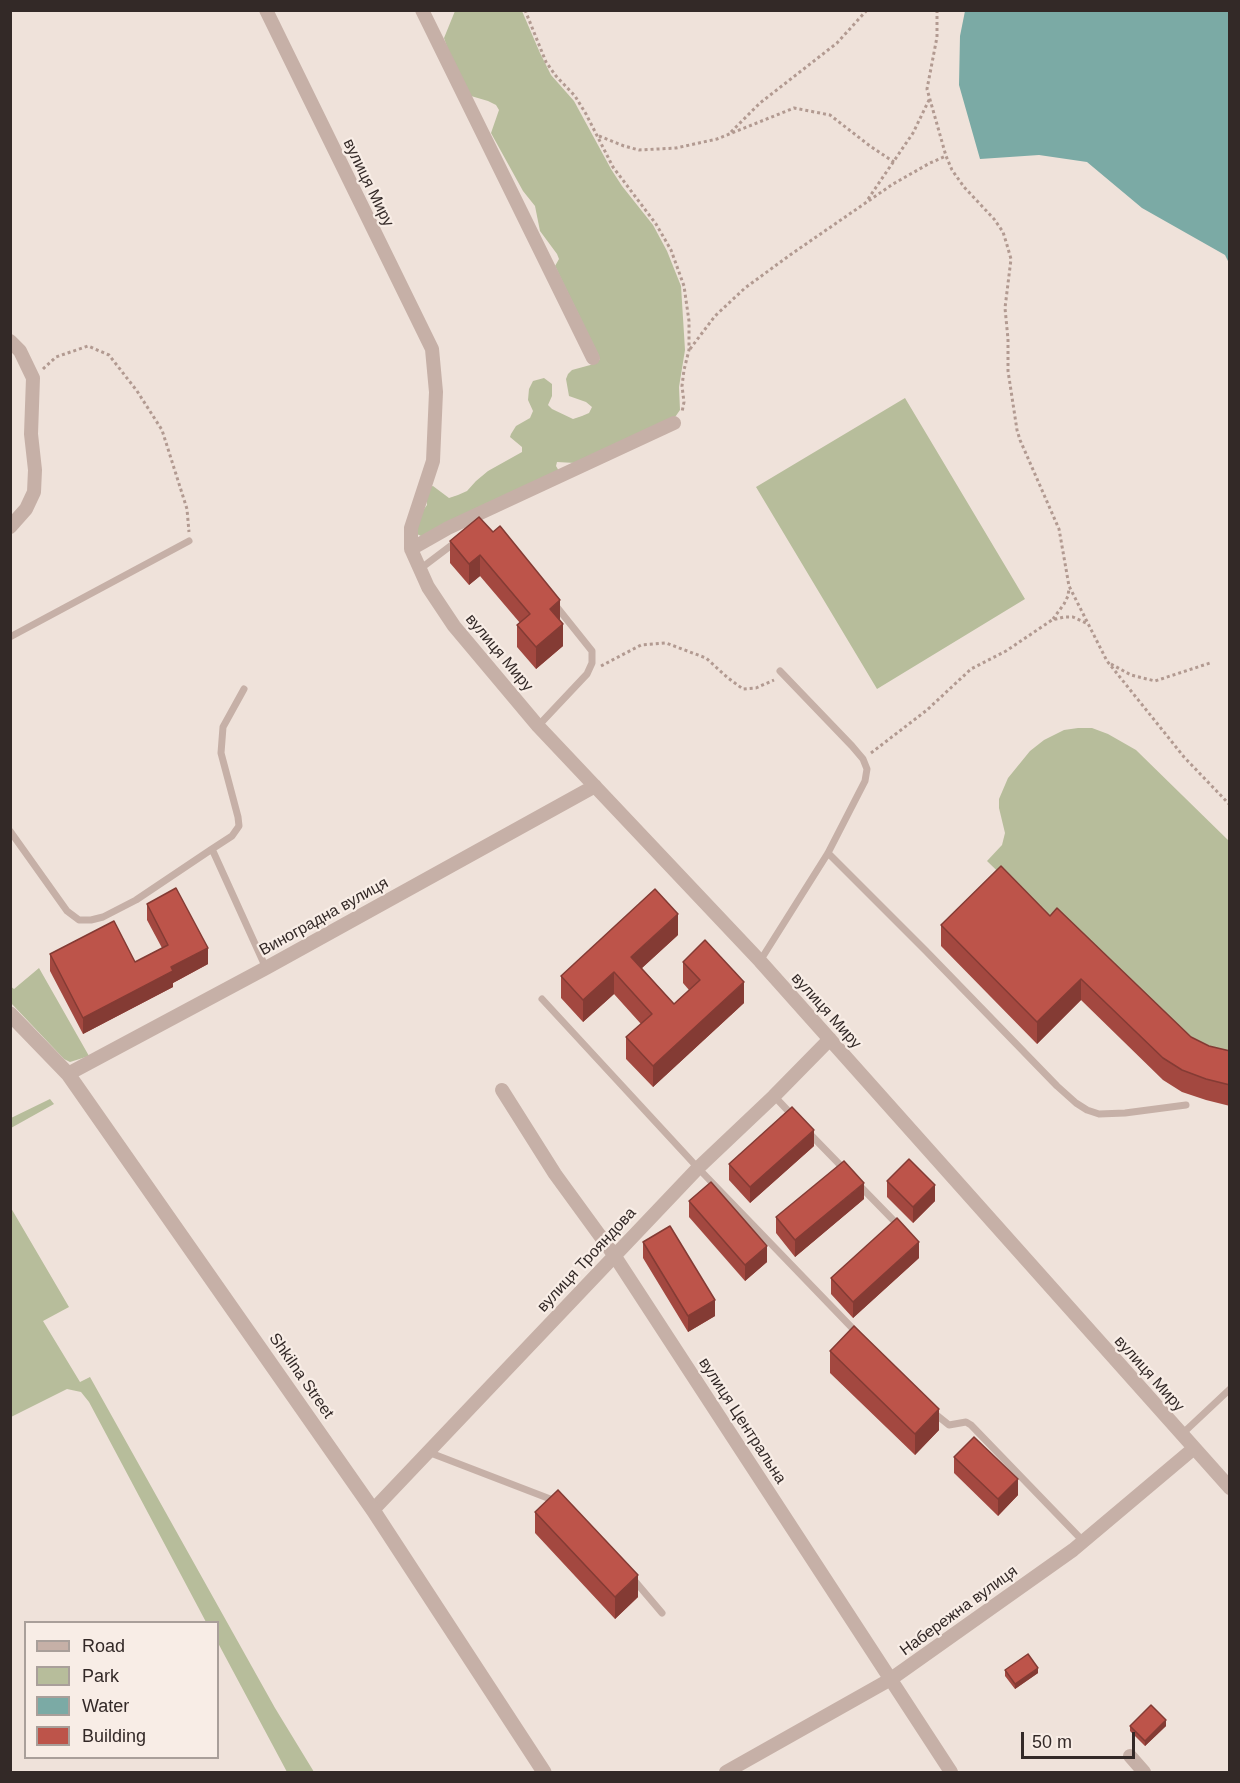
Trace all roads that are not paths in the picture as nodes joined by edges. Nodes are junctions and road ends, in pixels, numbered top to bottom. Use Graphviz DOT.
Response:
graph roads {
  1 [pos="266,10"];
  2 [pos="422,10"];
  3 [pos="10,341"];
  4 [pos="593,358"];
  5 [pos="674,423"];
  6 [pos="10,527"];
  7 [pos="467,536"];
  8 [pos="189,541"];
  9 [pos="411,549"];
  10 [pos="420,569"];
  11 [pos="548,596"];
  12 [pos="10,637"];
  13 [pos="780,671"];
  14 [pos="244,689"];
  15 [pos="538,726"];
  16 [pos="595,786"];
  17 [pos="10,831"];
  18 [pos="212,849"];
  19 [pos="828,853"];
  20 [pos="760,961"];
  21 [pos="266,968"];
  22 [pos="542,999"];
  23 [pos="10,1014"];
  24 [pos="830,1039"];
  25 [pos="68,1074"];
  26 [pos="502,1090"];
  27 [pos="774,1096"];
  28 [pos="1186,1105"];
  29 [pos="798,1122"];
  30 [pos="806,1130"];
  31 [pos="698,1168"];
  32 [pos="847,1172"];
  33 [pos="855,1180"];
  34 [pos="903,1231"];
  35 [pos="614,1255"];
  36 [pos="863,1340"];
  37 [pos="1230,1389"];
  38 [pos="929,1408"];
  39 [pos="1181,1435"];
  40 [pos="1193,1449"];
  41 [pos="429,1452"];
  42 [pos="1230,1488"];
  43 [pos="567,1507"];
  44 [pos="373,1510"];
  45 [pos="1083,1541"];
  46 [pos="626,1571"];
  47 [pos="662,1613"];
  48 [pos="891,1679"];
  49 [pos="1130,1756"];
  50 [pos="544,1773"];
  51 [pos="726,1773"];
  52 [pos="951,1773"];
  53 [pos="1144,1773"];
  1 -- 9 [label="street, вулиця Миру"];
  2 -- 4 [label="street"];
  3 -- 6 [label="street"];
  5 -- 9 [label="street"];
  7 -- 10 [label="lane"];
  8 -- 12 [label="lane"];
  9 -- 10 [label="street, вулиця Миру"];
  10 -- 15 [label="street, вулиця Миру"];
  11 -- 15 [label="lane"];
  13 -- 19 [label="lane"];
  14 -- 18 [label="lane"];
  15 -- 16 [label="street, вулиця Миру"];
  16 -- 20 [label="street, вулиця Миру"];
  16 -- 21 [label="street, Виноградна вулиця"];
  17 -- 18 [label="lane"];
  18 -- 21 [label="lane"];
  19 -- 20 [label="lane"];
  19 -- 28 [label="lane"];
  20 -- 24 [label="street, вулиця Миру"];
  21 -- 25 [label="street, Виноградна вулиця"];
  22 -- 31 [label="lane"];
  23 -- 25 [label="street, Shkilna Street"];
  24 -- 27 [label="street, вулиця Трояндова"];
  24 -- 39 [label="street, вулиця Миру"];
  25 -- 44 [label="street, Shkilna Street"];
  26 -- 35 [label="street, вулиця Центральна"];
  27 -- 29 [label="lane"];
  27 -- 31 [label="street, вулиця Трояндова"];
  30 -- 32 [label="lane"];
  31 -- 35 [label="street, вулиця Трояндова"];
  31 -- 36 [label="lane"];
  33 -- 34 [label="lane"];
  35 -- 41 [label="street, вулиця Трояндова"];
  35 -- 48 [label="street, вулиця Центральна"];
  37 -- 39 [label="lane"];
  38 -- 45 [label="lane"];
  39 -- 40 [label="street, вулиця Миру"];
  40 -- 42 [label="street, вулиця Миру"];
  40 -- 45 [label="street, Набережна вулиця"];
  41 -- 43 [label="lane"];
  41 -- 44 [label="street, вулиця Трояндова"];
  44 -- 50 [label="street, Shkilna Street"];
  45 -- 48 [label="street, Набережна вулиця"];
  46 -- 47 [label="lane"];
  48 -- 51 [label="street, Набережна вулиця"];
  48 -- 52 [label="street, вулиця Центральна"];
  49 -- 53 [label="street"];
}
